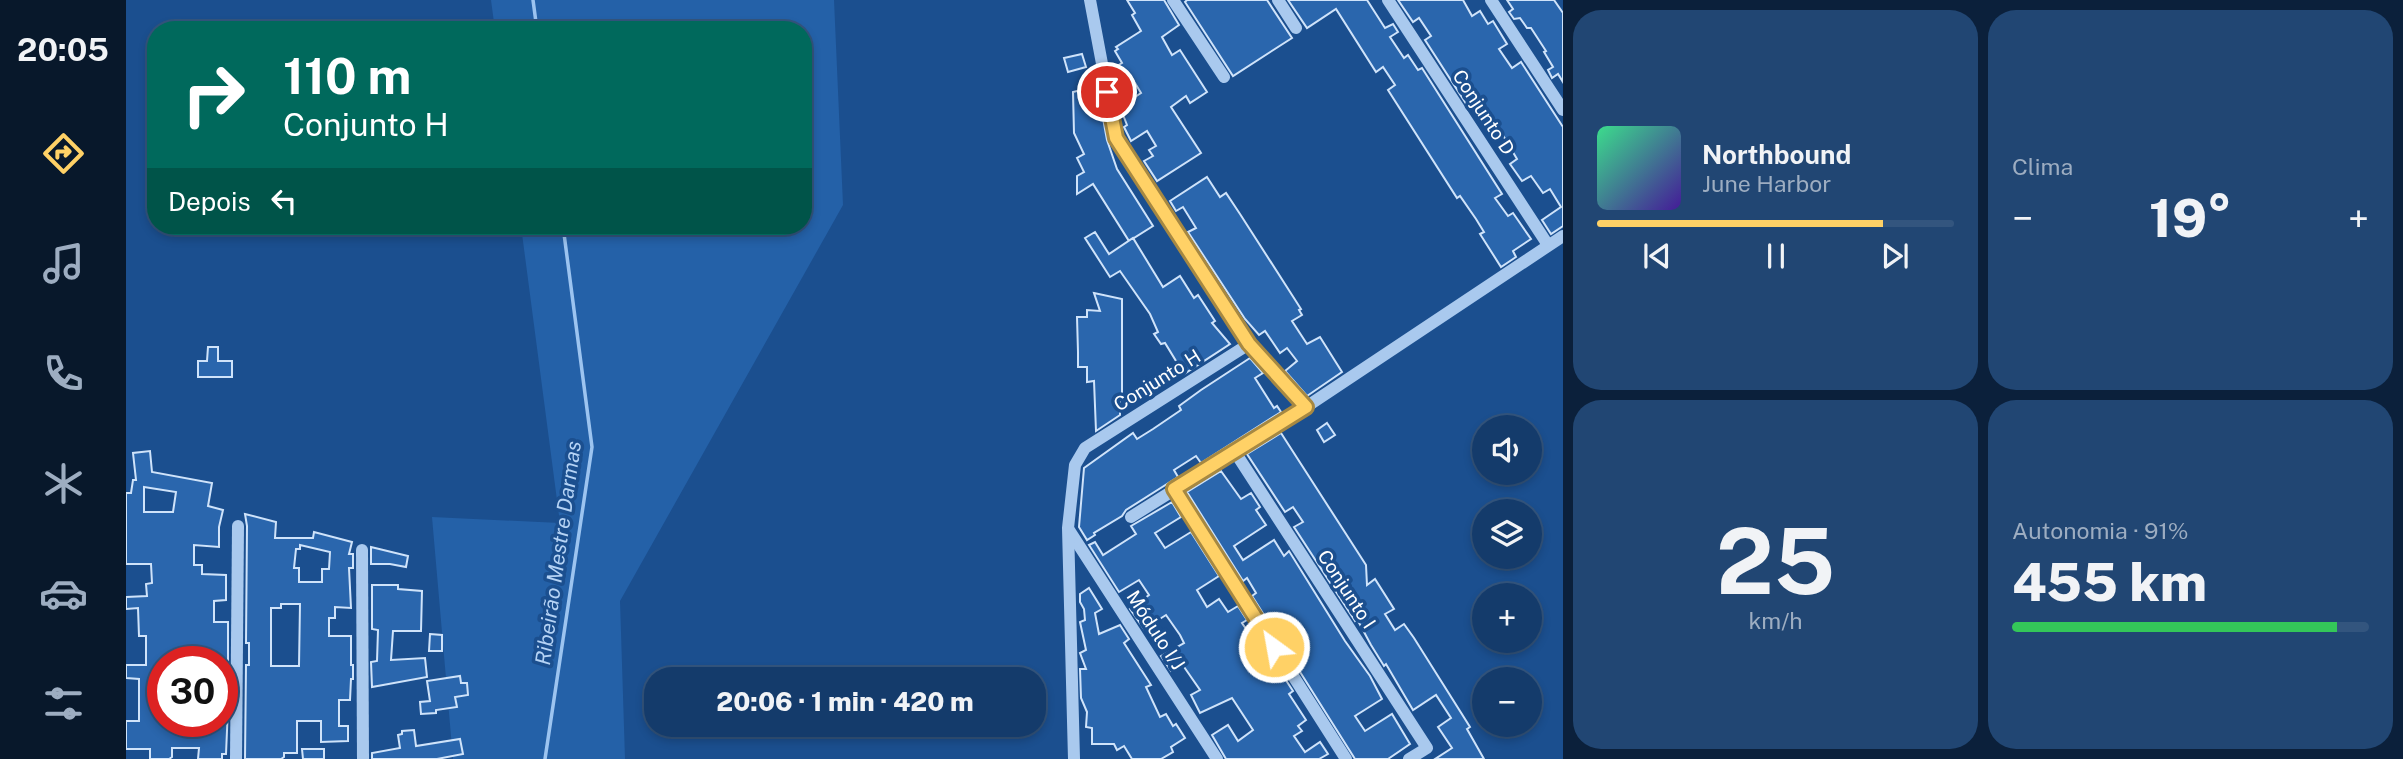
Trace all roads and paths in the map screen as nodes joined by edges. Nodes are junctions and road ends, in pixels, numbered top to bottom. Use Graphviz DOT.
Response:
graph roads {
  1 [pos="1090,0"];
  2 [pos="1173,0"];
  3 [pos="1279,0"];
  4 [pos="1388,0"];
  5 [pos="1491,0"];
  6 [pos="1296,28"];
  7 [pos="1224,77"];
  8 [pos="1563,110"];
  9 [pos="1563,236"];
  10 [pos="1548,245"];
  11 [pos="1249,344"];
  12 [pos="1306,407"];
  13 [pos="1235,452"];
  14 [pos="1174,489"];
  15 [pos="1130,517"];
  16 [pos="238,526"];
  17 [pos="1068,528"];
  18 [pos="362,550"];
  19 [pos="1210,757"];
  20 [pos="236,759"];
  21 [pos="363,759"];
  22 [pos="1074,759"];
  23 [pos="1346,759"];
  24 [pos="1409,759"];
  1 -- 11 [label="street"];
  2 -- 7 [label="street"];
  3 -- 6 [label="street"];
  4 -- 10 [label="street, Conjunto D"];
  5 -- 8 [label="street"];
  9 -- 10 [label="street"];
  10 -- 12 [label="street"];
  11 -- 12 [label="street"];
  11 -- 17 [label="street, Conjunto H"];
  12 -- 13 [label="street"];
  13 -- 14 [label="street"];
  13 -- 24 [label="street, Conjunto I"];
  14 -- 15 [label="street"];
  14 -- 23 [label="street"];
  16 -- 20 [label="street"];
  17 -- 19 [label="street, Módulo I/J"];
  17 -- 22 [label="street"];
  18 -- 21 [label="street"];
}
